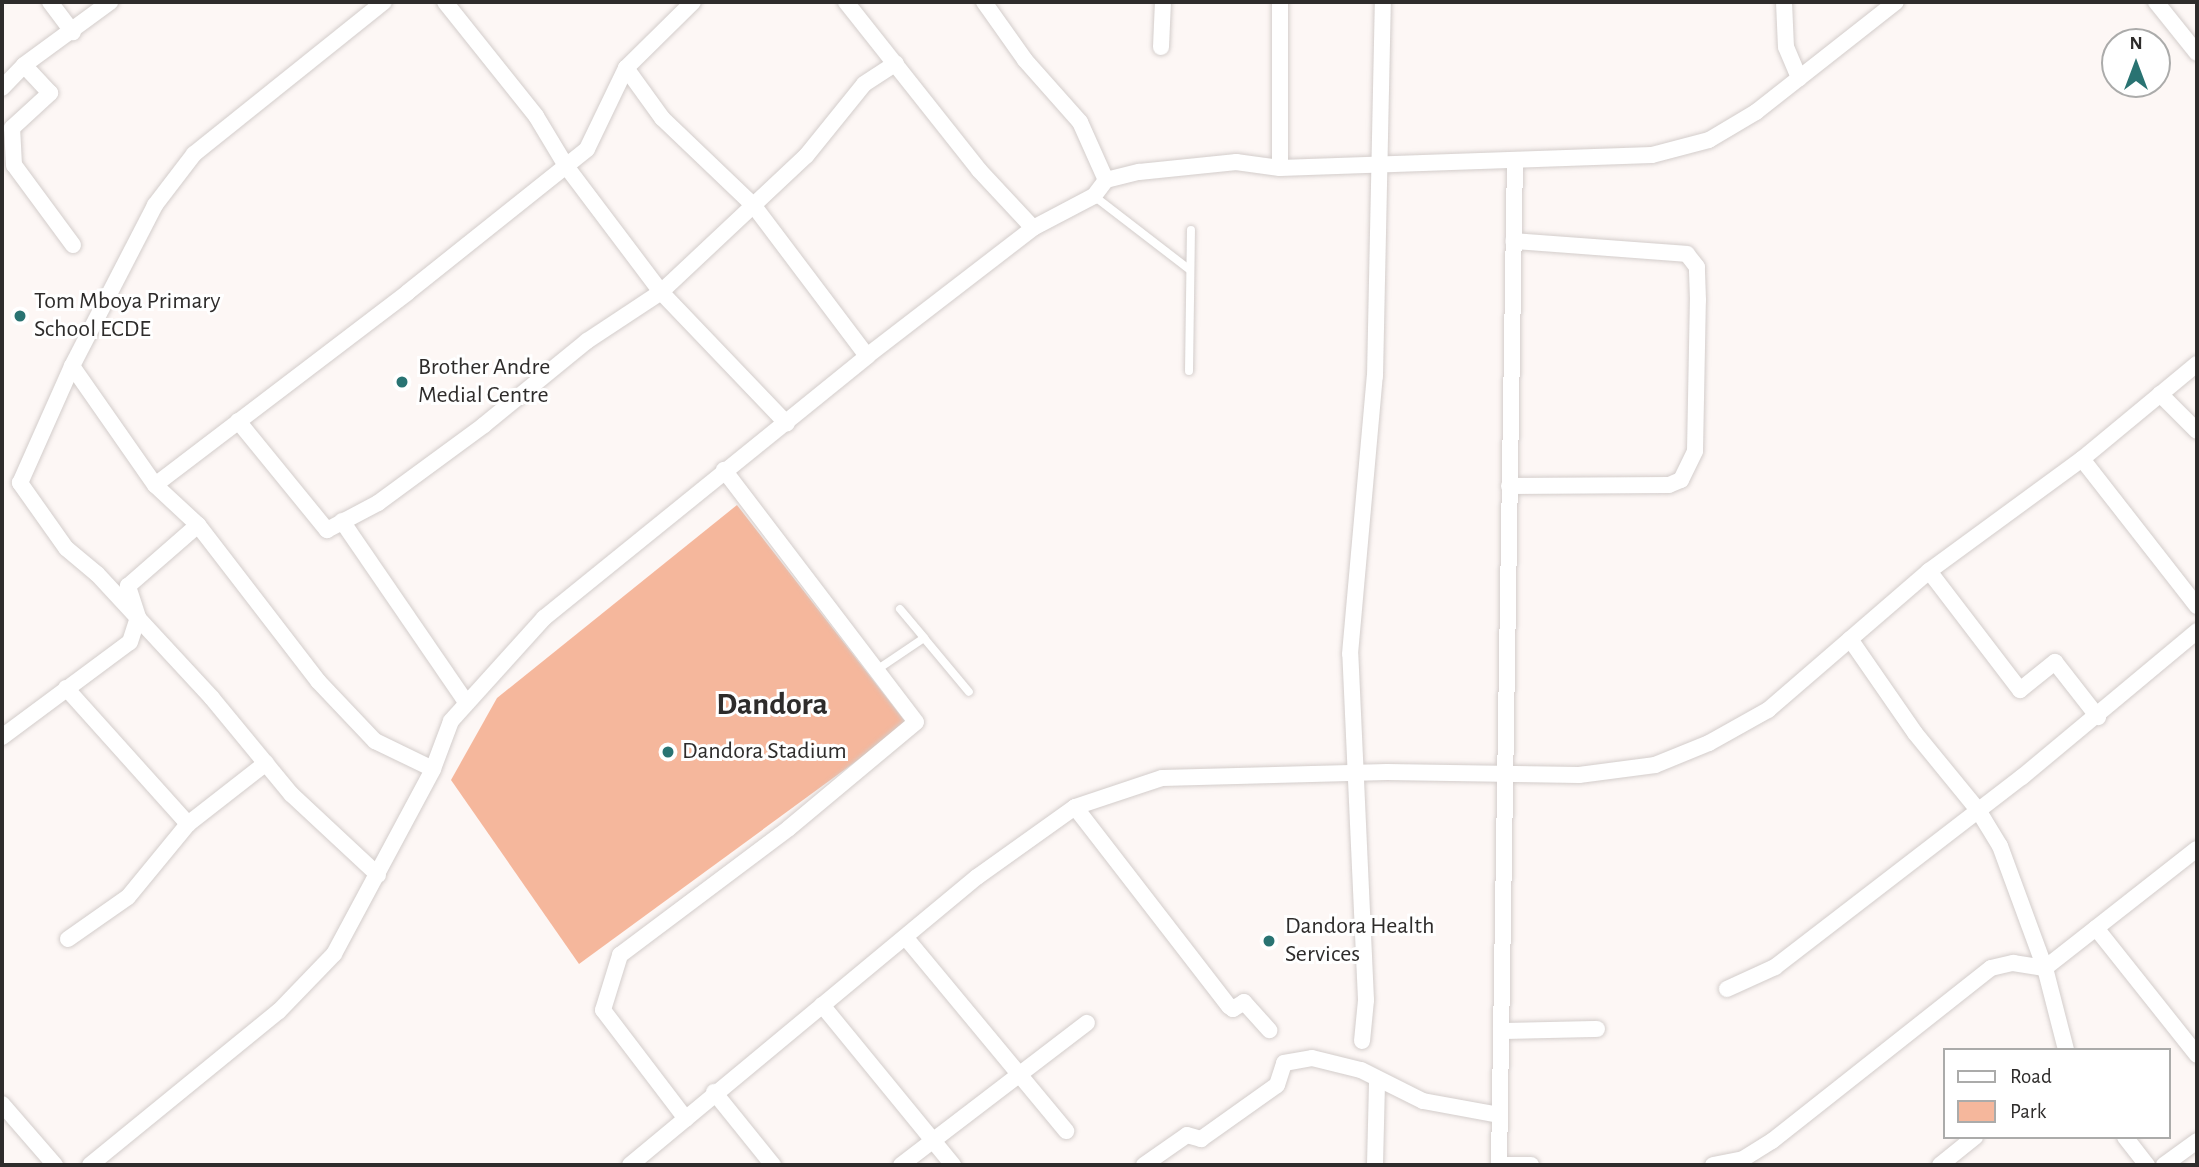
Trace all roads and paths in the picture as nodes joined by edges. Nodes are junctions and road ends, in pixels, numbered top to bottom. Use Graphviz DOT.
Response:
graph roads {
  1 [pos="50,2"];
  2 [pos="110,2"];
  3 [pos="384,2"];
  4 [pos="445,2"];
  5 [pos="693,2"];
  6 [pos="846,2"];
  7 [pos="984,2"];
  8 [pos="1163,2"];
  9 [pos="1280,2"];
  10 [pos="1383,2"];
  11 [pos="1784,2"];
  12 [pos="1896,2"];
  13 [pos="2156,2"];
  14 [pos="74,32"];
  15 [pos="1161,47"];
  16 [pos="2197,53"];
  17 [pos="896,63"];
  18 [pos="24,65"];
  19 [pos="626,68"];
  20 [pos="1799,78"];
  21 [pos="2,89"];
  22 [pos="1515,161"];
  23 [pos="1381,163"];
  24 [pos="566,166"];
  25 [pos="1280,168"];
  26 [pos="1107,180"];
  27 [pos="1094,196"];
  28 [pos="754,206"];
  29 [pos="1033,228"];
  30 [pos="1191,230"];
  31 [pos="1513,241"];
  32 [pos="74,245"];
  33 [pos="1190,270"];
  34 [pos="661,292"];
  35 [pos="867,356"];
  36 [pos="2197,364"];
  37 [pos="72,366"];
  38 [pos="1189,371"];
  39 [pos="2160,394"];
  40 [pos="238,421"];
  41 [pos="787,424"];
  42 [pos="2197,432"];
  43 [pos="2082,459"];
  44 [pos="724,470"];
  45 [pos="155,485"];
  46 [pos="1509,486"];
  47 [pos="342,521"];
  48 [pos="198,524"];
  49 [pos="1929,571"];
  50 [pos="2197,606"];
  51 [pos="900,610"];
  52 [pos="138,617"];
  53 [pos="2197,634"];
  54 [pos="924,638"];
  55 [pos="1850,639"];
  56 [pos="878,668"];
  57 [pos="66,688"];
  58 [pos="969,692"];
  59 [pos="466,702"];
  60 [pos="2098,717"];
  61 [pos="2,737"];
  62 [pos="266,762"];
  63 [pos="433,769"];
  64 [pos="1358,773"];
  65 [pos="1504,774"];
  66 [pos="1075,807"];
  67 [pos="1978,810"];
  68 [pos="188,824"];
  69 [pos="2197,849"];
  70 [pos="378,875"];
  71 [pos="2095,928"];
  72 [pos="906,938"];
  73 [pos="68,939"];
  74 [pos="2045,968"];
  75 [pos="1727,989"];
  76 [pos="822,1005"];
  77 [pos="1087,1023"];
  78 [pos="1597,1029"];
  79 [pos="1269,1030"];
  80 [pos="1501,1031"];
  81 [pos="1362,1041"];
  82 [pos="2065,1048"];
  83 [pos="2197,1055"];
  84 [pos="1020,1073"];
  85 [pos="1377,1081"];
  86 [pos="715,1092"];
  87 [pos="2,1104"];
  88 [pos="1499,1115"];
  89 [pos="685,1119"];
  90 [pos="1066,1131"];
  91 [pos="1972,1139"];
  92 [pos="2127,1139"];
  93 [pos="934,1140"];
  94 [pos="2197,1141"];
  95 [pos="2180,1152"];
  96 [pos="641,1162"];
  97 [pos="55,1165"];
  98 [pos="90,1165"];
  99 [pos="773,1165"];
  100 [pos="901,1165"];
  101 [pos="953,1165"];
  102 [pos="1144,1165"];
  103 [pos="1375,1165"];
  104 [pos="1499,1165"];
  105 [pos="1531,1165"];
  106 [pos="1713,1165"];
  107 [pos="1940,1165"];
  108 [pos="2147,1165"];
  109 [pos="2164,1165"];
  110 [pos="2191,1165"];
  1 -- 14 [label="street"];
  2 -- 14 [label="street"];
  3 -- 37 [label="street"];
  4 -- 24 [label="street"];
  5 -- 19 [label="street"];
  6 -- 17 [label="street"];
  7 -- 26 [label="street"];
  8 -- 15 [label="street"];
  9 -- 25 [label="street"];
  10 -- 23 [label="street"];
  11 -- 20 [label="street"];
  12 -- 20 [label="street"];
  13 -- 16 [label="street"];
  14 -- 18 [label="street"];
  17 -- 28 [label="street"];
  17 -- 29 [label="street"];
  18 -- 21 [label="street"];
  18 -- 32 [label="street"];
  19 -- 24 [label="street"];
  19 -- 28 [label="street"];
  20 -- 22 [label="street"];
  22 -- 23 [label="street"];
  22 -- 31 [label="street"];
  23 -- 25 [label="street"];
  23 -- 64 [label="street"];
  24 -- 34 [label="street"];
  24 -- 40 [label="street"];
  25 -- 26 [label="street"];
  26 -- 27 [label="street"];
  27 -- 29 [label="street"];
  27 -- 33 [label="lane"];
  28 -- 34 [label="street"];
  28 -- 35 [label="street"];
  29 -- 35 [label="street"];
  30 -- 33 [label="lane"];
  31 -- 46 [label="street"];
  31 -- 46 [label="street"];
  33 -- 38 [label="lane"];
  34 -- 41 [label="street"];
  34 -- 47 [label="street"];
  35 -- 41 [label="street"];
  36 -- 39 [label="street"];
  37 -- 45 [label="street"];
  37 -- 52 [label="street"];
  39 -- 42 [label="street"];
  39 -- 43 [label="street"];
  40 -- 45 [label="street"];
  40 -- 47 [label="street"];
  41 -- 44 [label="street"];
  43 -- 49 [label="street"];
  43 -- 50 [label="street"];
  44 -- 56 [label="street"];
  44 -- 59 [label="street"];
  45 -- 48 [label="street"];
  46 -- 65 [label="street"];
  47 -- 59 [label="street"];
  48 -- 52 [label="street"];
  48 -- 63 [label="street"];
  49 -- 55 [label="street"];
  49 -- 60 [label="street"];
  51 -- 54 [label="lane"];
  52 -- 57 [label="street"];
  52 -- 62 [label="street"];
  53 -- 60 [label="street"];
  54 -- 56 [label="lane"];
  54 -- 58 [label="lane"];
  55 -- 65 [label="street"];
  55 -- 67 [label="street"];
  56 -- 89 [label="street"];
  57 -- 61 [label="street"];
  57 -- 68 [label="street"];
  59 -- 63 [label="street"];
  60 -- 67 [label="street"];
  62 -- 68 [label="street"];
  62 -- 70 [label="street"];
  63 -- 70 [label="street"];
  64 -- 65 [label="street"];
  64 -- 66 [label="street"];
  64 -- 81 [label="street"];
  65 -- 80 [label="street"];
  66 -- 72 [label="street"];
  66 -- 79 [label="street"];
  67 -- 74 [label="street"];
  67 -- 75 [label="street"];
  68 -- 73 [label="street"];
  69 -- 71 [label="street"];
  70 -- 98 [label="street"];
  71 -- 74 [label="street"];
  71 -- 83 [label="street"];
  72 -- 76 [label="street"];
  72 -- 84 [label="street"];
  74 -- 82 [label="street"];
  74 -- 106 [label="street"];
  76 -- 86 [label="street"];
  76 -- 93 [label="street"];
  77 -- 84 [label="street"];
  78 -- 80 [label="street"];
  80 -- 88 [label="street"];
  84 -- 90 [label="street"];
  84 -- 93 [label="street"];
  85 -- 88 [label="street"];
  85 -- 102 [label="street"];
  85 -- 103 [label="street"];
  86 -- 89 [label="street"];
  86 -- 99 [label="street"];
  87 -- 97 [label="street"];
  88 -- 104 [label="street"];
  89 -- 96 [label="street"];
  91 -- 107 [label="street"];
  92 -- 108 [label="street"];
  93 -- 100 [label="street"];
  93 -- 101 [label="street"];
  94 -- 95 [label="street"];
  95 -- 109 [label="street"];
  95 -- 110 [label="street"];
  104 -- 105 [label="street"];
}
